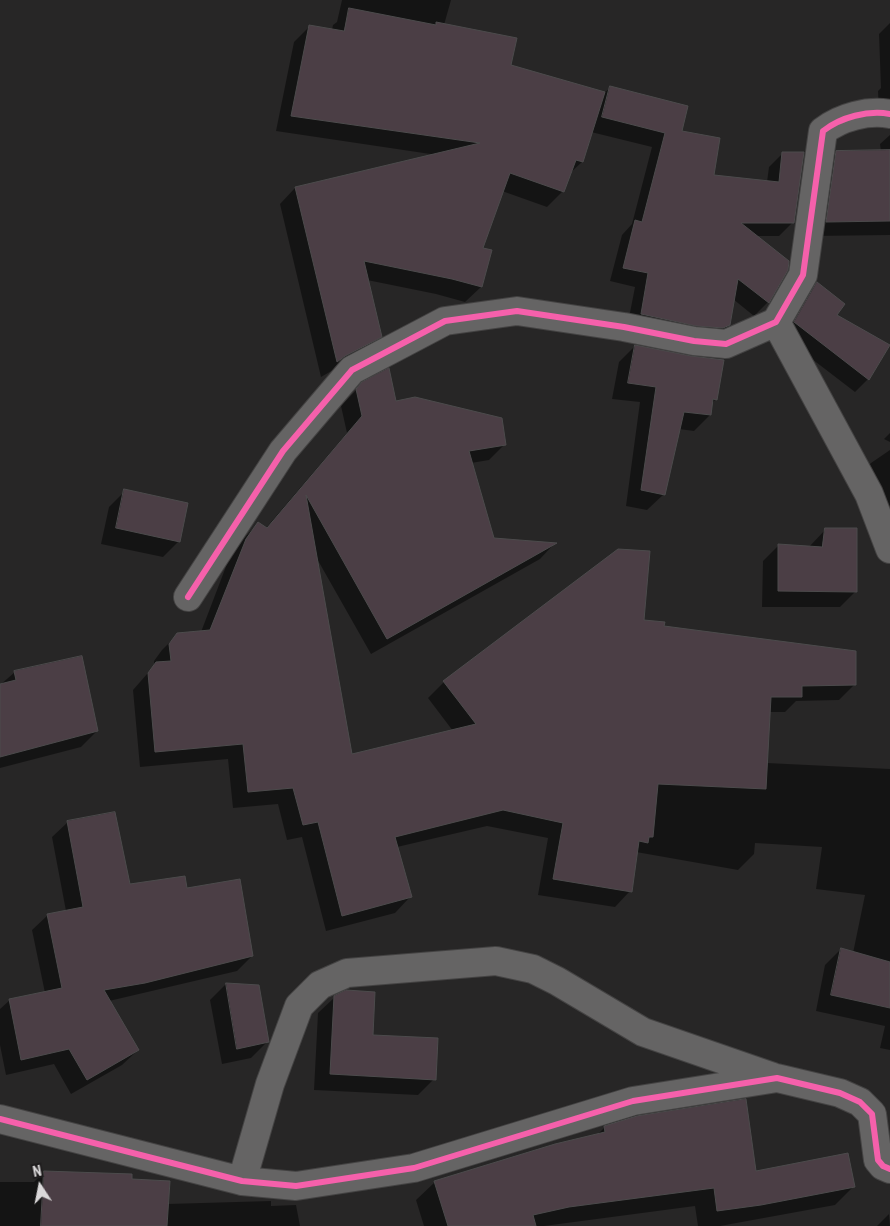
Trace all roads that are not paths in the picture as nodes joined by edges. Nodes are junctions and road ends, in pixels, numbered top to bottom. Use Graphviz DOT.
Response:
graph roads {
  1 [pos="890,114"];
  2 [pos="776,322"];
  3 [pos="890,549"];
  4 [pos="188,596"];
  5 [pos="777,1078"];
  6 [pos="0,1119"];
  7 [pos="890,1169"];
  8 [pos="242,1181"];
  1 -- 2 [label="street"];
  2 -- 3 [label="street"];
  2 -- 4 [label="street"];
  5 -- 7 [label="street"];
  5 -- 8 [label="street"];
  5 -- 8 [label="street"];
  6 -- 8 [label="street"];
}
